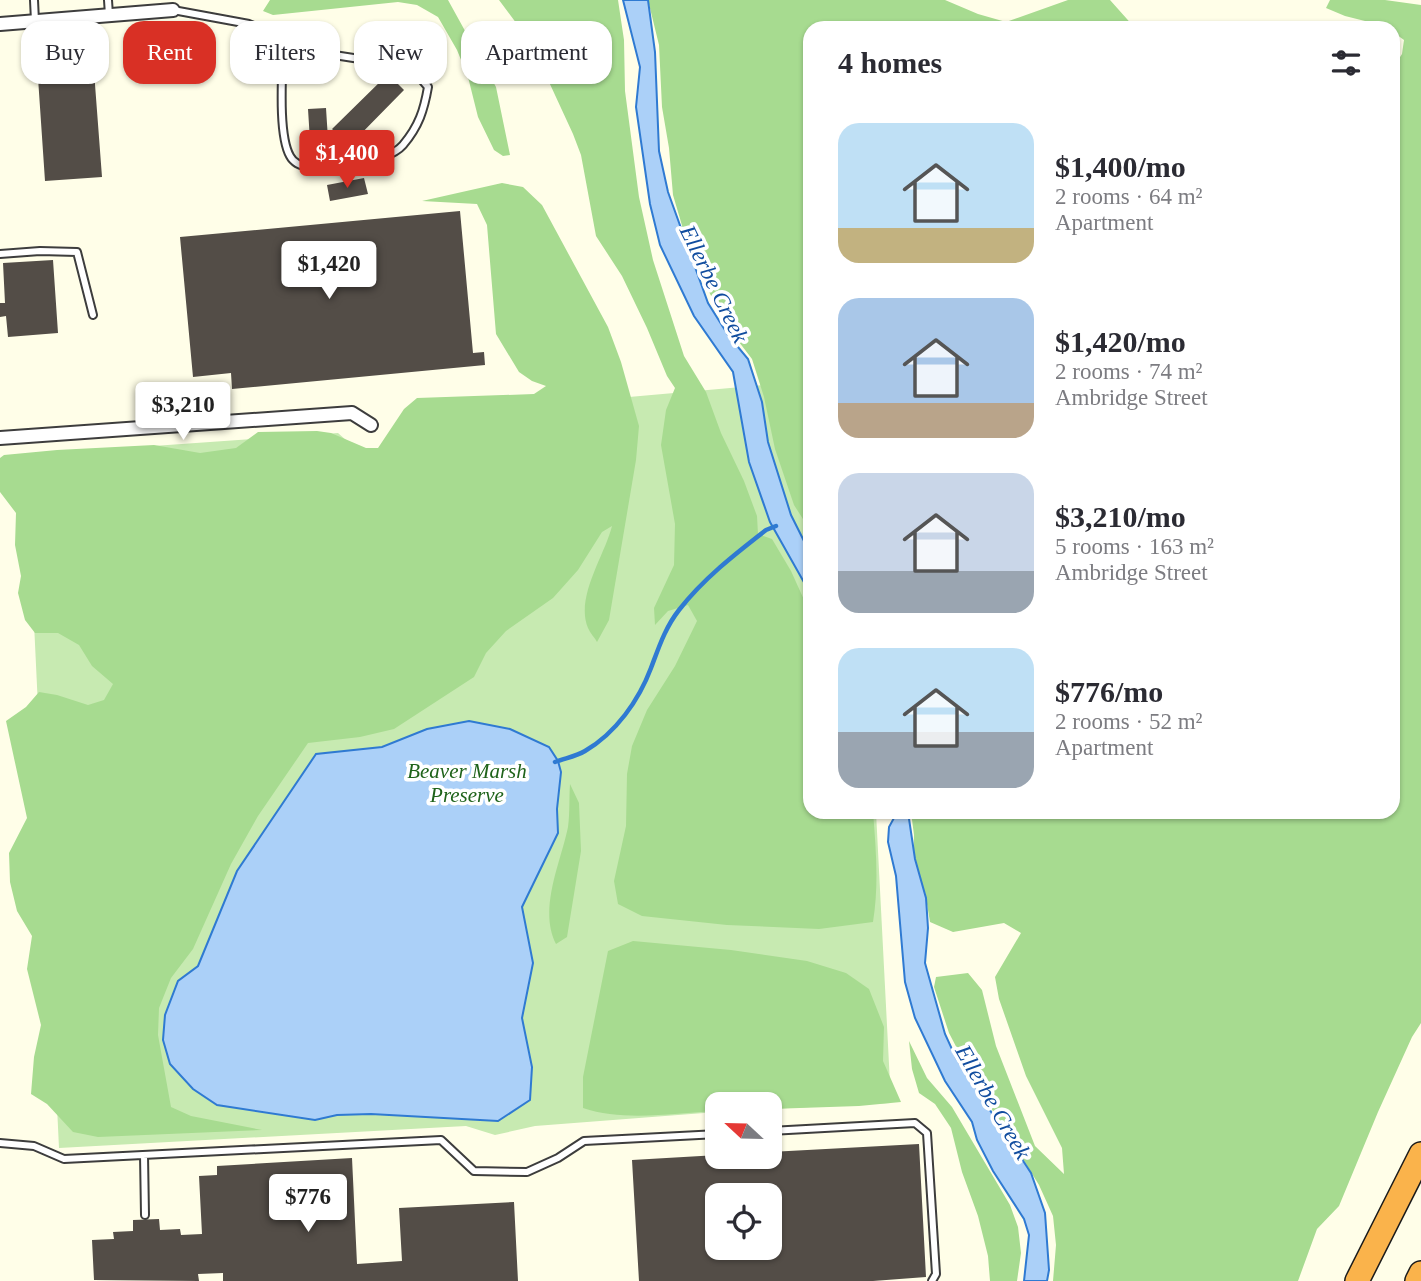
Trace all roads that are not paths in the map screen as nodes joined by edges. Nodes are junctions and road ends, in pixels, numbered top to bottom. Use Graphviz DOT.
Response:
graph roads {
  1 [pos="34,0"];
  2 [pos="108,0"];
  3 [pos="173,10"];
  4 [pos="109,15"];
  5 [pos="35,21"];
  6 [pos="233,21"];
  7 [pos="21,22"];
  8 [pos="0,24"];
  9 [pos="283,38"];
  10 [pos="0,254"];
  11 [pos="93,315"];
  12 [pos="371,425"];
  13 [pos="0,438"];
  14 [pos="782,1130"];
  15 [pos="705,1135"];
  16 [pos="0,1143"];
  17 [pos="1421,1154"];
  18 [pos="144,1156"];
  19 [pos="145,1215"];
  20 [pos="1421,1273"];
  21 [pos="1358,1278"];
  22 [pos="932,1281"];
  23 [pos="1417,1281"];
  1 -- 5 [label="lane"];
  2 -- 4 [label="lane"];
  3 -- 4 [label="street"];
  3 -- 6 [label="lane"];
  4 -- 5 [label="street"];
  7 -- 8 [label="street"];
  9 -- 9 [label="lane"];
  10 -- 11 [label="lane"];
  12 -- 13 [label="street"];
  14 -- 22 [label="lane"];
  15 -- 18 [label="lane"];
  16 -- 18 [label="lane"];
  17 -- 21 [label="highway"];
  18 -- 19 [label="lane"];
  20 -- 23 [label="highway"];
}
